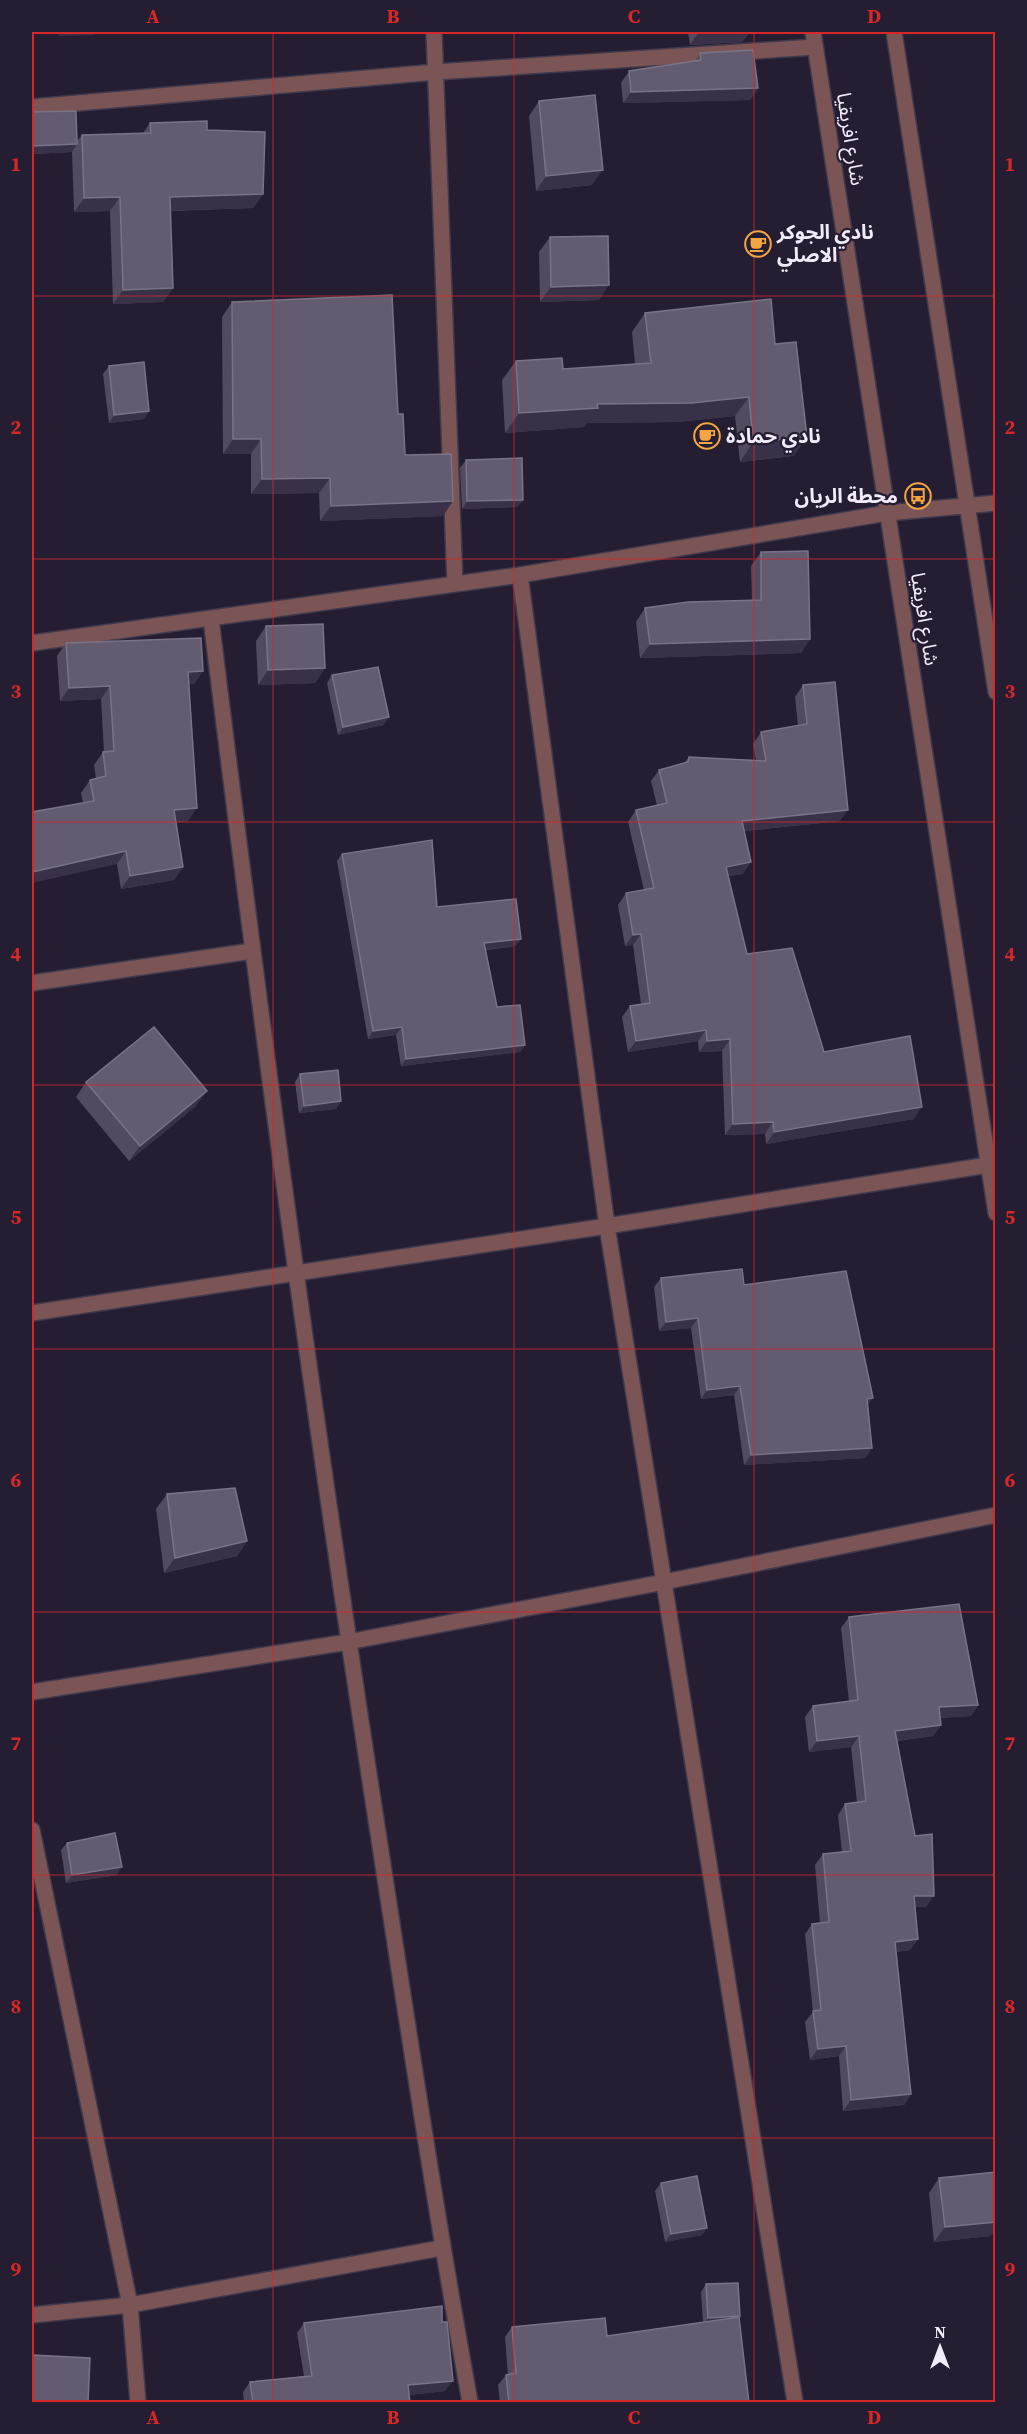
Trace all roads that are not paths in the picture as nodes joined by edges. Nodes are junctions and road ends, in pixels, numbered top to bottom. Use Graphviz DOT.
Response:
graph roads {
  1 [pos="434,32"];
  2 [pos="894,32"];
  3 [pos="814,39"];
  4 [pos="436,72"];
  5 [pos="32,107"];
  6 [pos="996,503"];
  7 [pos="967,507"];
  8 [pos="887,513"];
  9 [pos="520,575"];
  10 [pos="455,584"];
  11 [pos="211,619"];
  12 [pos="32,643"];
  13 [pos="996,692"];
  14 [pos="252,951"];
  15 [pos="32,983"];
  16 [pos="988,1165"];
  17 [pos="996,1213"];
  18 [pos="607,1226"];
  19 [pos="296,1274"];
  20 [pos="32,1313"];
  21 [pos="996,1515"];
  22 [pos="664,1582"];
  23 [pos="348,1642"];
  24 [pos="32,1692"];
  25 [pos="32,1830"];
  26 [pos="441,2248"];
  27 [pos="130,2305"];
  28 [pos="32,2315"];
  29 [pos="138,2403"];
  30 [pos="470,2403"];
  31 [pos="795,2403"];
  1 -- 4 [label="street"];
  2 -- 7 [label="street"];
  3 -- 4 [label="street"];
  3 -- 8 [label="street, شارع افريقيا"];
  4 -- 5 [label="street"];
  4 -- 10 [label="street"];
  6 -- 7 [label="street"];
  7 -- 8 [label="street"];
  7 -- 13 [label="street"];
  8 -- 9 [label="street"];
  8 -- 16 [label="street, شارع افريقيا"];
  9 -- 10 [label="street"];
  9 -- 18 [label="street"];
  10 -- 11 [label="street"];
  11 -- 12 [label="street"];
  11 -- 14 [label="street"];
  14 -- 15 [label="street"];
  14 -- 19 [label="street"];
  16 -- 17 [label="street, شارع افريقيا"];
  16 -- 18 [label="street"];
  18 -- 19 [label="street"];
  18 -- 22 [label="street"];
  19 -- 20 [label="street"];
  19 -- 23 [label="street"];
  21 -- 22 [label="street"];
  22 -- 23 [label="street"];
  22 -- 31 [label="street"];
  23 -- 24 [label="street"];
  23 -- 26 [label="street"];
  25 -- 27 [label="street"];
  26 -- 27 [label="street"];
  26 -- 30 [label="street"];
  27 -- 28 [label="street"];
  27 -- 29 [label="street"];
}
